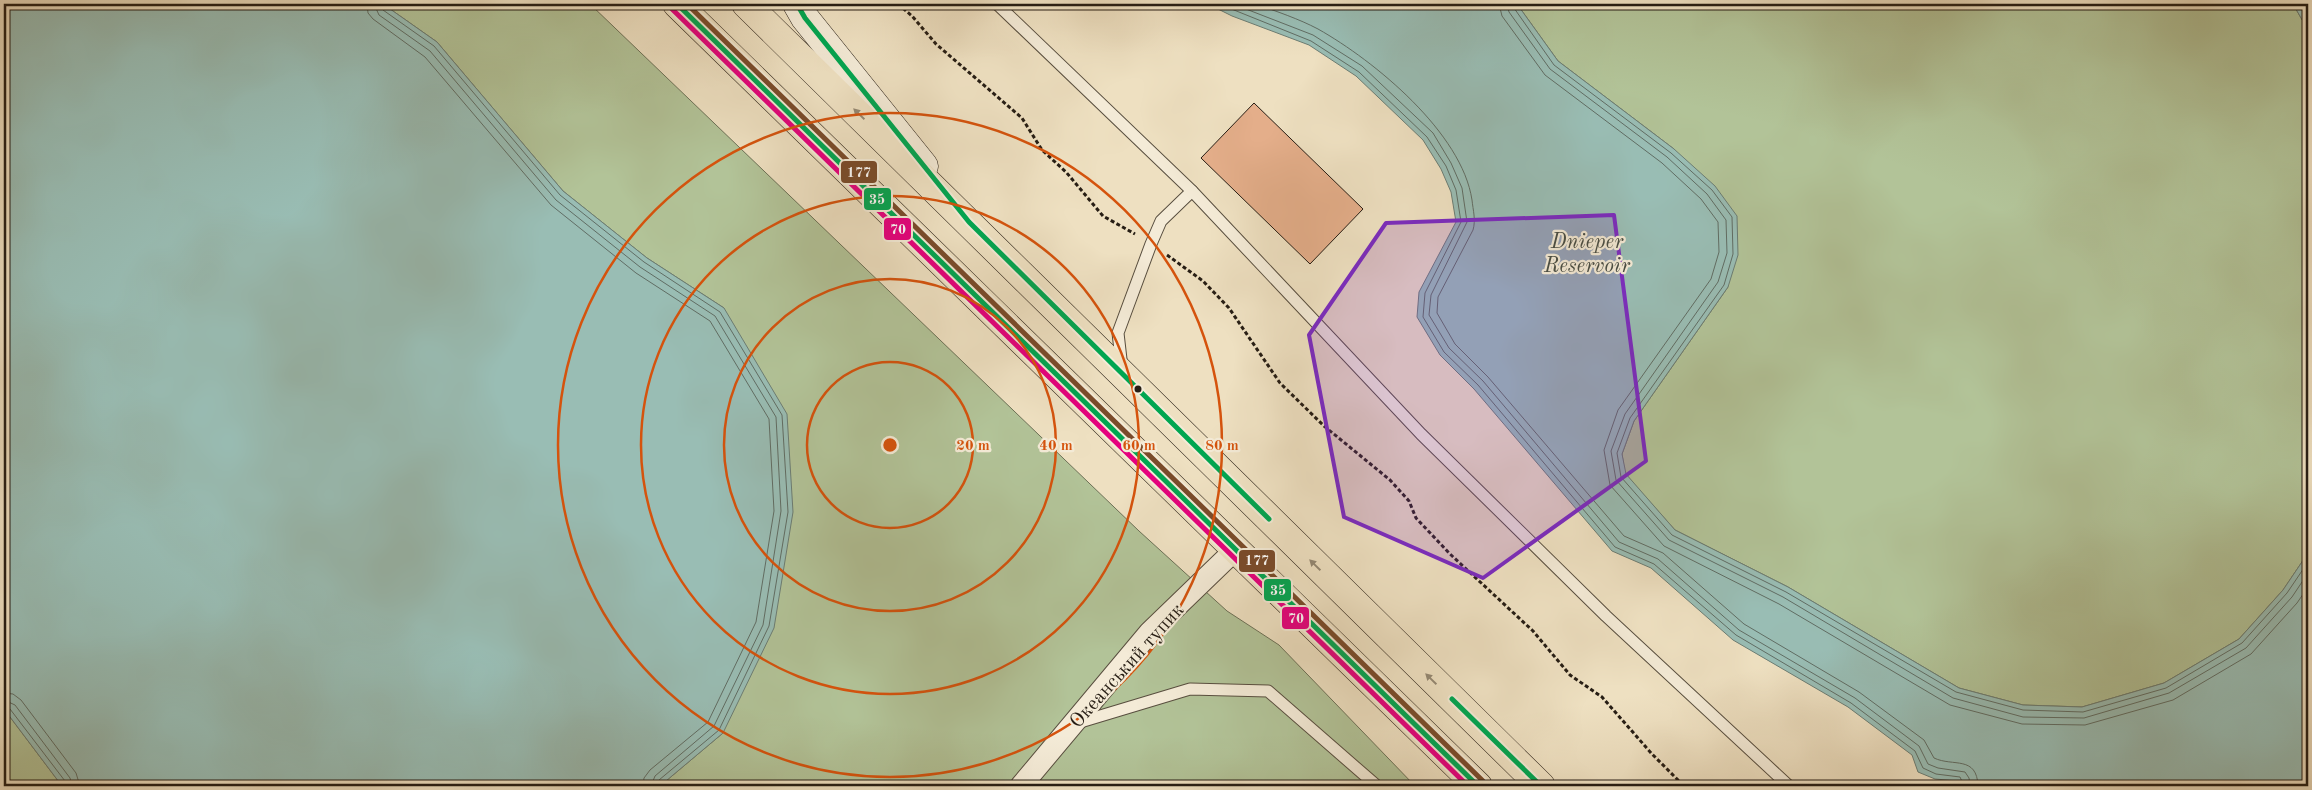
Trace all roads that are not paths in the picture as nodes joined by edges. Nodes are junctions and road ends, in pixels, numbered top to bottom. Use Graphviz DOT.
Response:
graph roads {
  1 [pos="678,4"];
  2 [pos="746,4"];
  3 [pos="797,4"];
  4 [pos="997,4"];
  5 [pos="1192,191"];
  6 [pos="969,222"];
  7 [pos="1123,374"];
  8 [pos="1236,549"];
  9 [pos="1073,725"];
  10 [pos="1021,786"];
  11 [pos="1377,786"];
  12 [pos="1478,786"];
  13 [pos="1541,786"];
  14 [pos="1789,786"];
  1 -- 8 [label="main road"];
  6 -- 2 [label="main road, one-way"];
  3 -- 6 [label="main road"];
  4 -- 5 [label="lane"];
  5 -- 7 [label="lane"];
  5 -- 14 [label="lane"];
  6 -- 7 [label="main road"];
  13 -- 7 [label="main road, one-way"];
  8 -- 9 [label="street, Океанський тупик"];
  8 -- 12 [label="main road"];
  9 -- 10 [label="street, Океанський тупик"];
  9 -- 11 [label="lane"];
}
